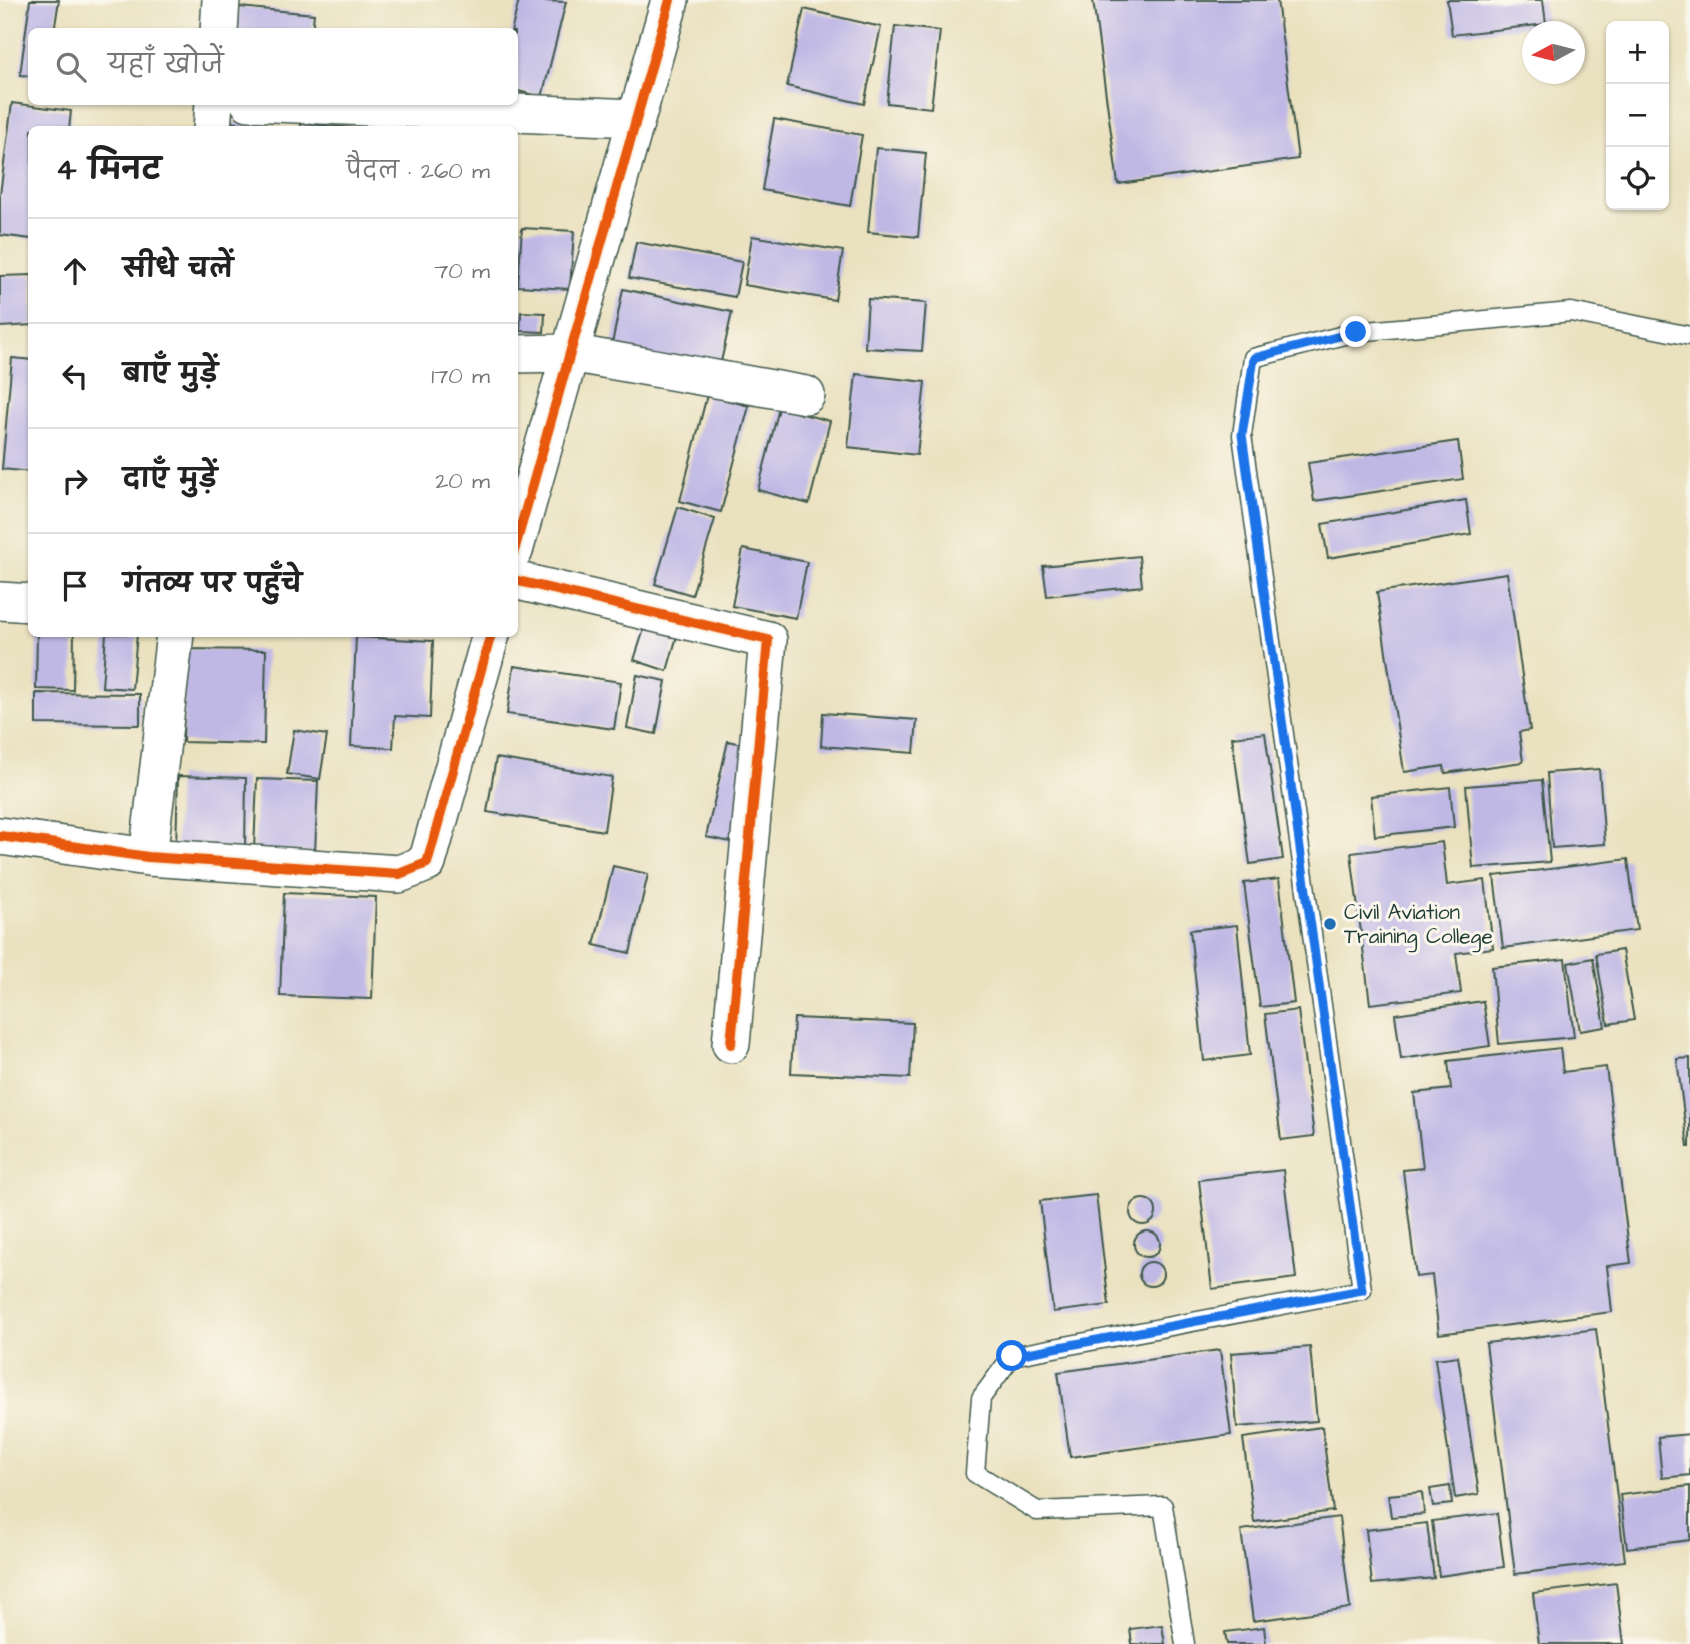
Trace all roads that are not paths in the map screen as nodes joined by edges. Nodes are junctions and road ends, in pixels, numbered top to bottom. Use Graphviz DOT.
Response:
graph roads {
  1 [pos="221,0"];
  2 [pos="670,0"];
  3 [pos="219,28"];
  4 [pos="214,105"];
  5 [pos="321,105"];
  6 [pos="636,118"];
  7 [pos="212,126"];
  8 [pos="1690,337"];
  9 [pos="518,354"];
  10 [pos="570,354"];
  11 [pos="806,396"];
  12 [pos="518,537"];
  13 [pos="518,581"];
  14 [pos="0,601"];
  15 [pos="28,603"];
  16 [pos="175,637"];
  17 [pos="490,637"];
  18 [pos="0,836"];
  19 [pos="148,857"];
  20 [pos="731,1044"];
  21 [pos="1185,1644"];
  1 -- 3 [label="street"];
  2 -- 6 [label="street"];
  4 -- 7 [label="street"];
  5 -- 6 [label="street"];
  6 -- 10 [label="street"];
  8 -- 21 [label="lane"];
  9 -- 10 [label="street"];
  10 -- 11 [label="street"];
  10 -- 12 [label="street"];
  13 -- 20 [label="street"];
  14 -- 15 [label="street"];
  16 -- 19 [label="street"];
  17 -- 19 [label="street"];
  18 -- 19 [label="street"];
}
